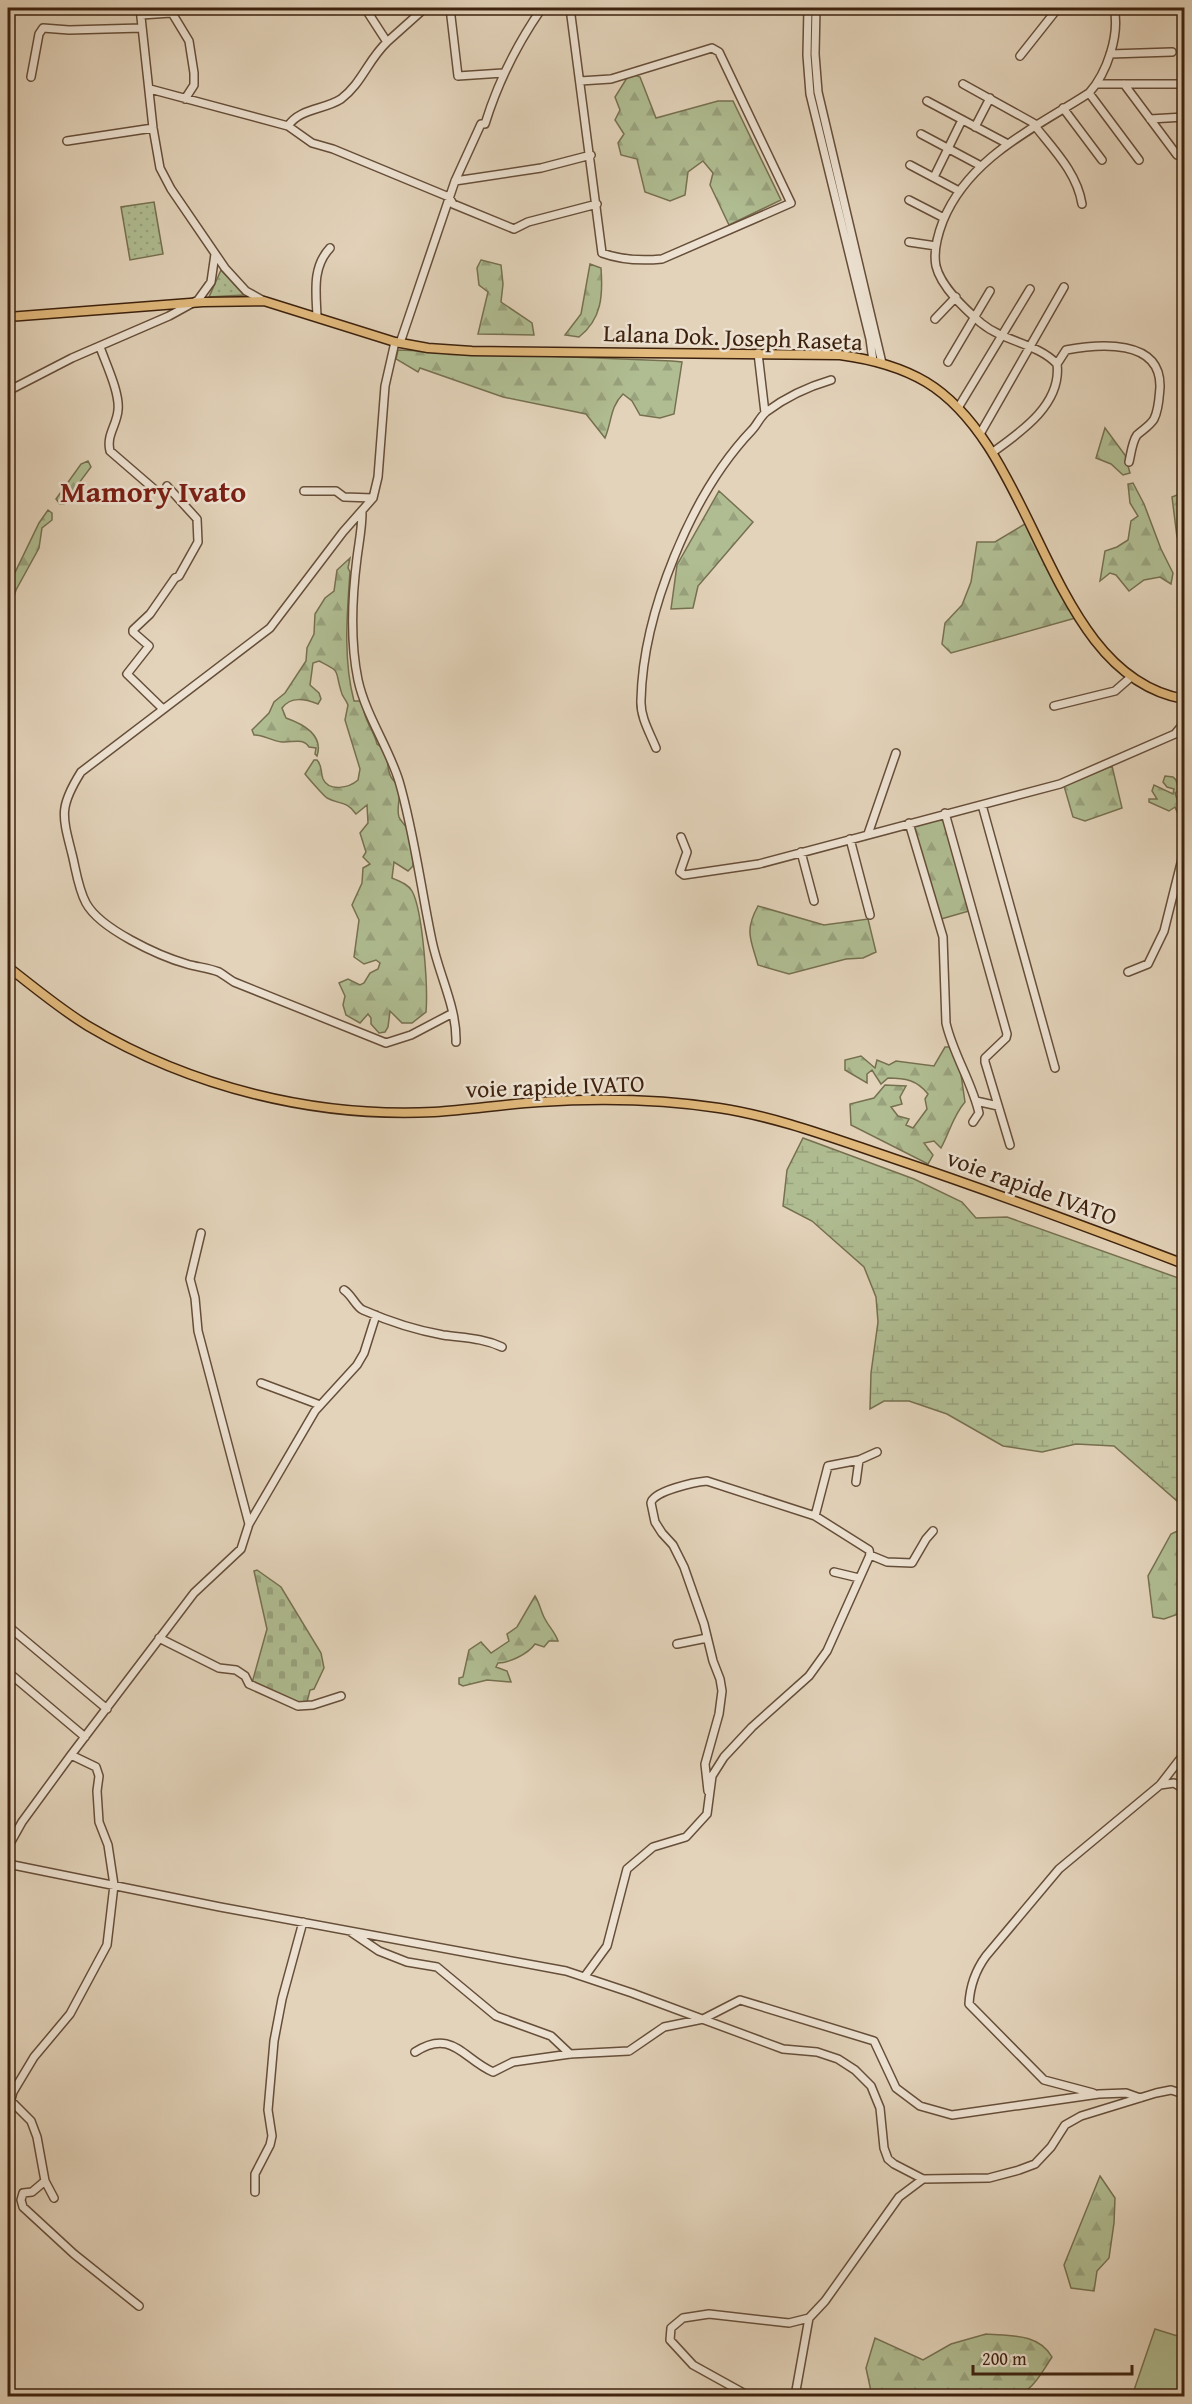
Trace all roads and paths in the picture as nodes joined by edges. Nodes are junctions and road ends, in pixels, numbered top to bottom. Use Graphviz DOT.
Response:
graph roads {
  1 [pos="365,8"];
  2 [pos="425,8"];
  3 [pos="450,8"];
  4 [pos="542,8"];
  5 [pos="570,8"];
  6 [pos="808,8"];
  7 [pos="816,8"];
  8 [pos="1058,8"];
  9 [pos="1114,8"];
  10 [pos="170,10"];
  11 [pos="140,11"];
  12 [pos="142,28"];
  13 [pos="387,42"];
  14 [pos="1172,52"];
  15 [pos="1110,54"];
  16 [pos="1020,56"];
  17 [pos="503,73"];
  18 [pos="31,77"];
  19 [pos="580,81"];
  20 [pos="963,84"];
  21 [pos="1097,84"];
  22 [pos="1124,84"];
  23 [pos="1185,84"];
  24 [pos="150,89"];
  25 [pos="1089,93"];
  26 [pos="990,98"];
  27 [pos="185,99"];
  28 [pos="927,101"];
  29 [pos="1063,108"];
  30 [pos="1185,117"];
  31 [pos="1150,119"];
  32 [pos="962,120"];
  33 [pos="1036,125"];
  34 [pos="288,126"];
  35 [pos="975,127"];
  36 [pos="153,128"];
  37 [pos="921,134"];
  38 [pos="67,141"];
  39 [pos="1008,144"];
  40 [pos="1185,147"];
  41 [pos="948,149"];
  42 [pos="591,155"];
  43 [pos="1182,155"];
  44 [pos="1102,160"];
  45 [pos="1139,160"];
  46 [pos="910,165"];
  47 [pos="981,166"];
  48 [pos="934,177"];
  49 [pos="455,181"];
  50 [pos="959,191"];
  51 [pos="449,197"];
  52 [pos="909,200"];
  53 [pos="597,204"];
  54 [pos="1082,204"];
  55 [pos="944,218"];
  56 [pos="909,242"];
  57 [pos="936,246"];
  58 [pos="330,248"];
  59 [pos="215,254"];
  60 [pos="1064,288"];
  61 [pos="1030,289"];
  62 [pos="990,291"];
  63 [pos="956,297"];
  64 [pos="264,301"];
  65 [pos="193,303"];
  66 [pos="317,316"];
  67 [pos="975,316"];
  68 [pos="8,317"];
  69 [pos="935,319"];
  70 [pos="1000,335"];
  71 [pos="397,343"];
  72 [pos="100,347"];
  73 [pos="1030,348"];
  74 [pos="758,353"];
  75 [pos="877,362"];
  76 [pos="948,362"];
  77 [pos="1057,364"];
  78 [pos="831,380"];
  79 [pos="8,391"];
  80 [pos="958,408"];
  81 [pos="765,413"];
  82 [pos="980,434"];
  83 [pos="993,452"];
  84 [pos="1129,462"];
  85 [pos="166,486"];
  86 [pos="154,489"];
  87 [pos="304,492"];
  88 [pos="373,498"];
  89 [pos="362,513"];
  90 [pos="1131,677"];
  91 [pos="1185,699"];
  92 [pos="1054,706"];
  93 [pos="163,709"];
  94 [pos="1185,723"];
  95 [pos="656,748"];
  96 [pos="896,753"];
  97 [pos="982,805"];
  98 [pos="945,813"];
  99 [pos="909,823"];
  100 [pos="868,834"];
  101 [pos="681,837"];
  102 [pos="850,839"];
  103 [pos="1185,851"];
  104 [pos="801,852"];
  105 [pos="814,901"];
  106 [pos="870,915"];
  107 [pos="8,967"];
  108 [pos="1128,972"];
  109 [pos="452,1014"];
  110 [pos="456,1042"];
  111 [pos="1055,1068"];
  112 [pos="976,1101"];
  113 [pos="998,1106"];
  114 [pos="973,1122"];
  115 [pos="1010,1145"];
  116 [pos="201,1233"];
  117 [pos="1185,1264"];
  118 [pos="344,1290"];
  119 [pos="376,1315"];
  120 [pos="502,1347"];
  121 [pos="261,1383"];
  122 [pos="320,1405"];
  123 [pos="877,1452"];
  124 [pos="859,1460"];
  125 [pos="856,1482"];
  126 [pos="815,1516"];
  127 [pos="249,1524"];
  128 [pos="933,1531"];
  129 [pos="870,1555"];
  130 [pos="834,1572"];
  131 [pos="859,1578"];
  132 [pos="8,1626"];
  133 [pos="159,1638"];
  134 [pos="707,1638"];
  135 [pos="676,1644"];
  136 [pos="8,1672"];
  137 [pos="341,1696"];
  138 [pos="107,1709"];
  139 [pos="85,1737"];
  140 [pos="1185,1754"];
  141 [pos="71,1755"];
  142 [pos="1160,1785"];
  143 [pos="1185,1789"];
  144 [pos="708,1791"];
  145 [pos="8,1847"];
  146 [pos="8,1864"];
  147 [pos="114,1885"];
  148 [pos="303,1922"];
  149 [pos="348,1930"];
  150 [pos="585,1976"];
  151 [pos="703,2019"];
  152 [pos="415,2052"];
  153 [pos="570,2054"];
  154 [pos="1099,2094"];
  155 [pos="1185,2094"];
  156 [pos="1140,2098"];
  157 [pos="11,2101"];
  158 [pos="8,2110"];
  159 [pos="923,2179"];
  160 [pos="45,2181"];
  161 [pos="255,2192"];
  162 [pos="54,2198"];
  163 [pos="139,2307"];
  164 [pos="809,2318"];
  165 [pos="749,2397"];
  166 [pos="795,2397"];
  1 -- 13 [label="street"];
  2 -- 13 [label="street"];
  3 -- 17 [label="street"];
  4 -- 17 [label="street"];
  5 -- 19 [label="street"];
  6 -- 75 [label="street"];
  7 -- 75 [label="street"];
  8 -- 16 [label="street"];
  9 -- 15 [label="street"];
  10 -- 11 [label="street"];
  10 -- 27 [label="street"];
  11 -- 12 [label="street"];
  12 -- 18 [label="street"];
  12 -- 24 [label="street"];
  13 -- 34 [label="street"];
  14 -- 15 [label="street"];
  15 -- 21 [label="street"];
  17 -- 49 [label="street"];
  19 -- 42 [label="street"];
  19 -- 53 [label="street"];
  20 -- 26 [label="street"];
  21 -- 22 [label="street"];
  21 -- 25 [label="street"];
  22 -- 23 [label="street"];
  22 -- 31 [label="street"];
  24 -- 27 [label="street"];
  24 -- 36 [label="street"];
  25 -- 29 [label="street"];
  25 -- 45 [label="street"];
  26 -- 33 [label="street"];
  26 -- 35 [label="street"];
  27 -- 34 [label="street"];
  28 -- 32 [label="street"];
  29 -- 33 [label="street"];
  29 -- 44 [label="street"];
  30 -- 31 [label="street"];
  31 -- 43 [label="street"];
  32 -- 35 [label="street"];
  32 -- 41 [label="street"];
  33 -- 39 [label="street"];
  33 -- 54 [label="street"];
  34 -- 51 [label="street"];
  35 -- 39 [label="street"];
  36 -- 38 [label="street"];
  36 -- 59 [label="street"];
  37 -- 41 [label="street"];
  39 -- 47 [label="street"];
  40 -- 43 [label="street"];
  41 -- 47 [label="street"];
  41 -- 48 [label="street"];
  42 -- 49 [label="street"];
  42 -- 53 [label="street"];
  46 -- 48 [label="street"];
  47 -- 50 [label="street"];
  48 -- 50 [label="street"];
  49 -- 51 [label="street"];
  50 -- 55 [label="street"];
  51 -- 53 [label="street"];
  51 -- 71 [label="street"];
  52 -- 55 [label="street"];
  55 -- 57 [label="street"];
  56 -- 57 [label="street"];
  57 -- 63 [label="street"];
  58 -- 66 [label="street"];
  59 -- 64 [label="street"];
  59 -- 65 [label="street"];
  60 -- 73 [label="street"];
  61 -- 70 [label="street"];
  62 -- 67 [label="street"];
  63 -- 67 [label="street"];
  63 -- 69 [label="street"];
  64 -- 65 [label="main road, Lalana Dok. Joseph Raseta"];
  64 -- 66 [label="main road, Lalana Dok. Joseph Raseta"];
  65 -- 68 [label="main road, Lalana Dok. Joseph Raseta"];
  65 -- 72 [label="street"];
  66 -- 71 [label="main road, Lalana Dok. Joseph Raseta"];
  67 -- 70 [label="street"];
  67 -- 76 [label="street"];
  70 -- 73 [label="street"];
  70 -- 80 [label="street"];
  71 -- 74 [label="main road, Lalana Dok. Joseph Raseta"];
  71 -- 88 [label="street"];
  72 -- 79 [label="street"];
  72 -- 86 [label="street"];
  73 -- 77 [label="street"];
  73 -- 82 [label="street"];
  74 -- 75 [label="main road, Lalana Dok. Joseph Raseta"];
  74 -- 81 [label="street"];
  75 -- 80 [label="main road, Lalana Dok. Joseph Raseta"];
  77 -- 83 [label="street"];
  77 -- 84 [label="street"];
  78 -- 81 [label="street"];
  80 -- 82 [label="main road, Lalana Dok. Joseph Raseta"];
  81 -- 95 [label="street"];
  82 -- 83 [label="main road, Lalana Dok. Joseph Raseta"];
  83 -- 90 [label="main road, Lalana Dok. Joseph Raseta"];
  85 -- 93 [label="street"];
  87 -- 88 [label="street"];
  88 -- 89 [label="street"];
  89 -- 93 [label="street"];
  89 -- 109 [label="street"];
  90 -- 91 [label="main road, Lalana Dok. Joseph Raseta"];
  90 -- 92 [label="street"];
  93 -- 109 [label="street"];
  94 -- 97 [label="street"];
  96 -- 100 [label="street"];
  97 -- 98 [label="street"];
  97 -- 111 [label="street"];
  98 -- 99 [label="street"];
  98 -- 113 [label="street"];
  99 -- 100 [label="street"];
  99 -- 112 [label="street"];
  100 -- 102 [label="street"];
  101 -- 104 [label="street"];
  102 -- 104 [label="street"];
  102 -- 106 [label="street"];
  103 -- 108 [label="street"];
  104 -- 105 [label="street"];
  107 -- 117 [label="main road, voie rapide IVATO"];
  109 -- 110 [label="street"];
  112 -- 113 [label="street"];
  112 -- 114 [label="street"];
  113 -- 115 [label="street"];
  116 -- 127 [label="street"];
  118 -- 119 [label="street"];
  119 -- 120 [label="street"];
  119 -- 122 [label="street"];
  121 -- 122 [label="street"];
  122 -- 127 [label="street"];
  123 -- 124 [label="street"];
  124 -- 125 [label="street"];
  124 -- 126 [label="street"];
  126 -- 129 [label="street"];
  126 -- 134 [label="street"];
  127 -- 133 [label="street"];
  128 -- 129 [label="street"];
  129 -- 131 [label="street"];
  130 -- 131 [label="street"];
  131 -- 144 [label="street"];
  132 -- 138 [label="street"];
  133 -- 137 [label="street"];
  133 -- 138 [label="street"];
  134 -- 135 [label="street"];
  134 -- 144 [label="street"];
  136 -- 139 [label="street"];
  138 -- 139 [label="street"];
  139 -- 141 [label="street"];
  140 -- 142 [label="street"];
  141 -- 145 [label="street"];
  141 -- 147 [label="street"];
  142 -- 143 [label="street"];
  142 -- 154 [label="street"];
  144 -- 150 [label="street"];
  146 -- 147 [label="street"];
  147 -- 148 [label="street"];
  147 -- 157 [label="street"];
  148 -- 149 [label="street"];
  148 -- 161 [label="street"];
  149 -- 150 [label="street"];
  149 -- 153 [label="street"];
  150 -- 151 [label="street"];
  151 -- 153 [label="street"];
  151 -- 154 [label="street"];
  151 -- 159 [label="street"];
  152 -- 153 [label="street"];
  154 -- 156 [label="street"];
  155 -- 156 [label="street"];
  156 -- 159 [label="street"];
  157 -- 158 [label="street"];
  157 -- 160 [label="street"];
  159 -- 164 [label="street"];
  160 -- 162 [label="street"];
  160 -- 163 [label="street"];
  164 -- 165 [label="street"];
  164 -- 166 [label="street"];
}
